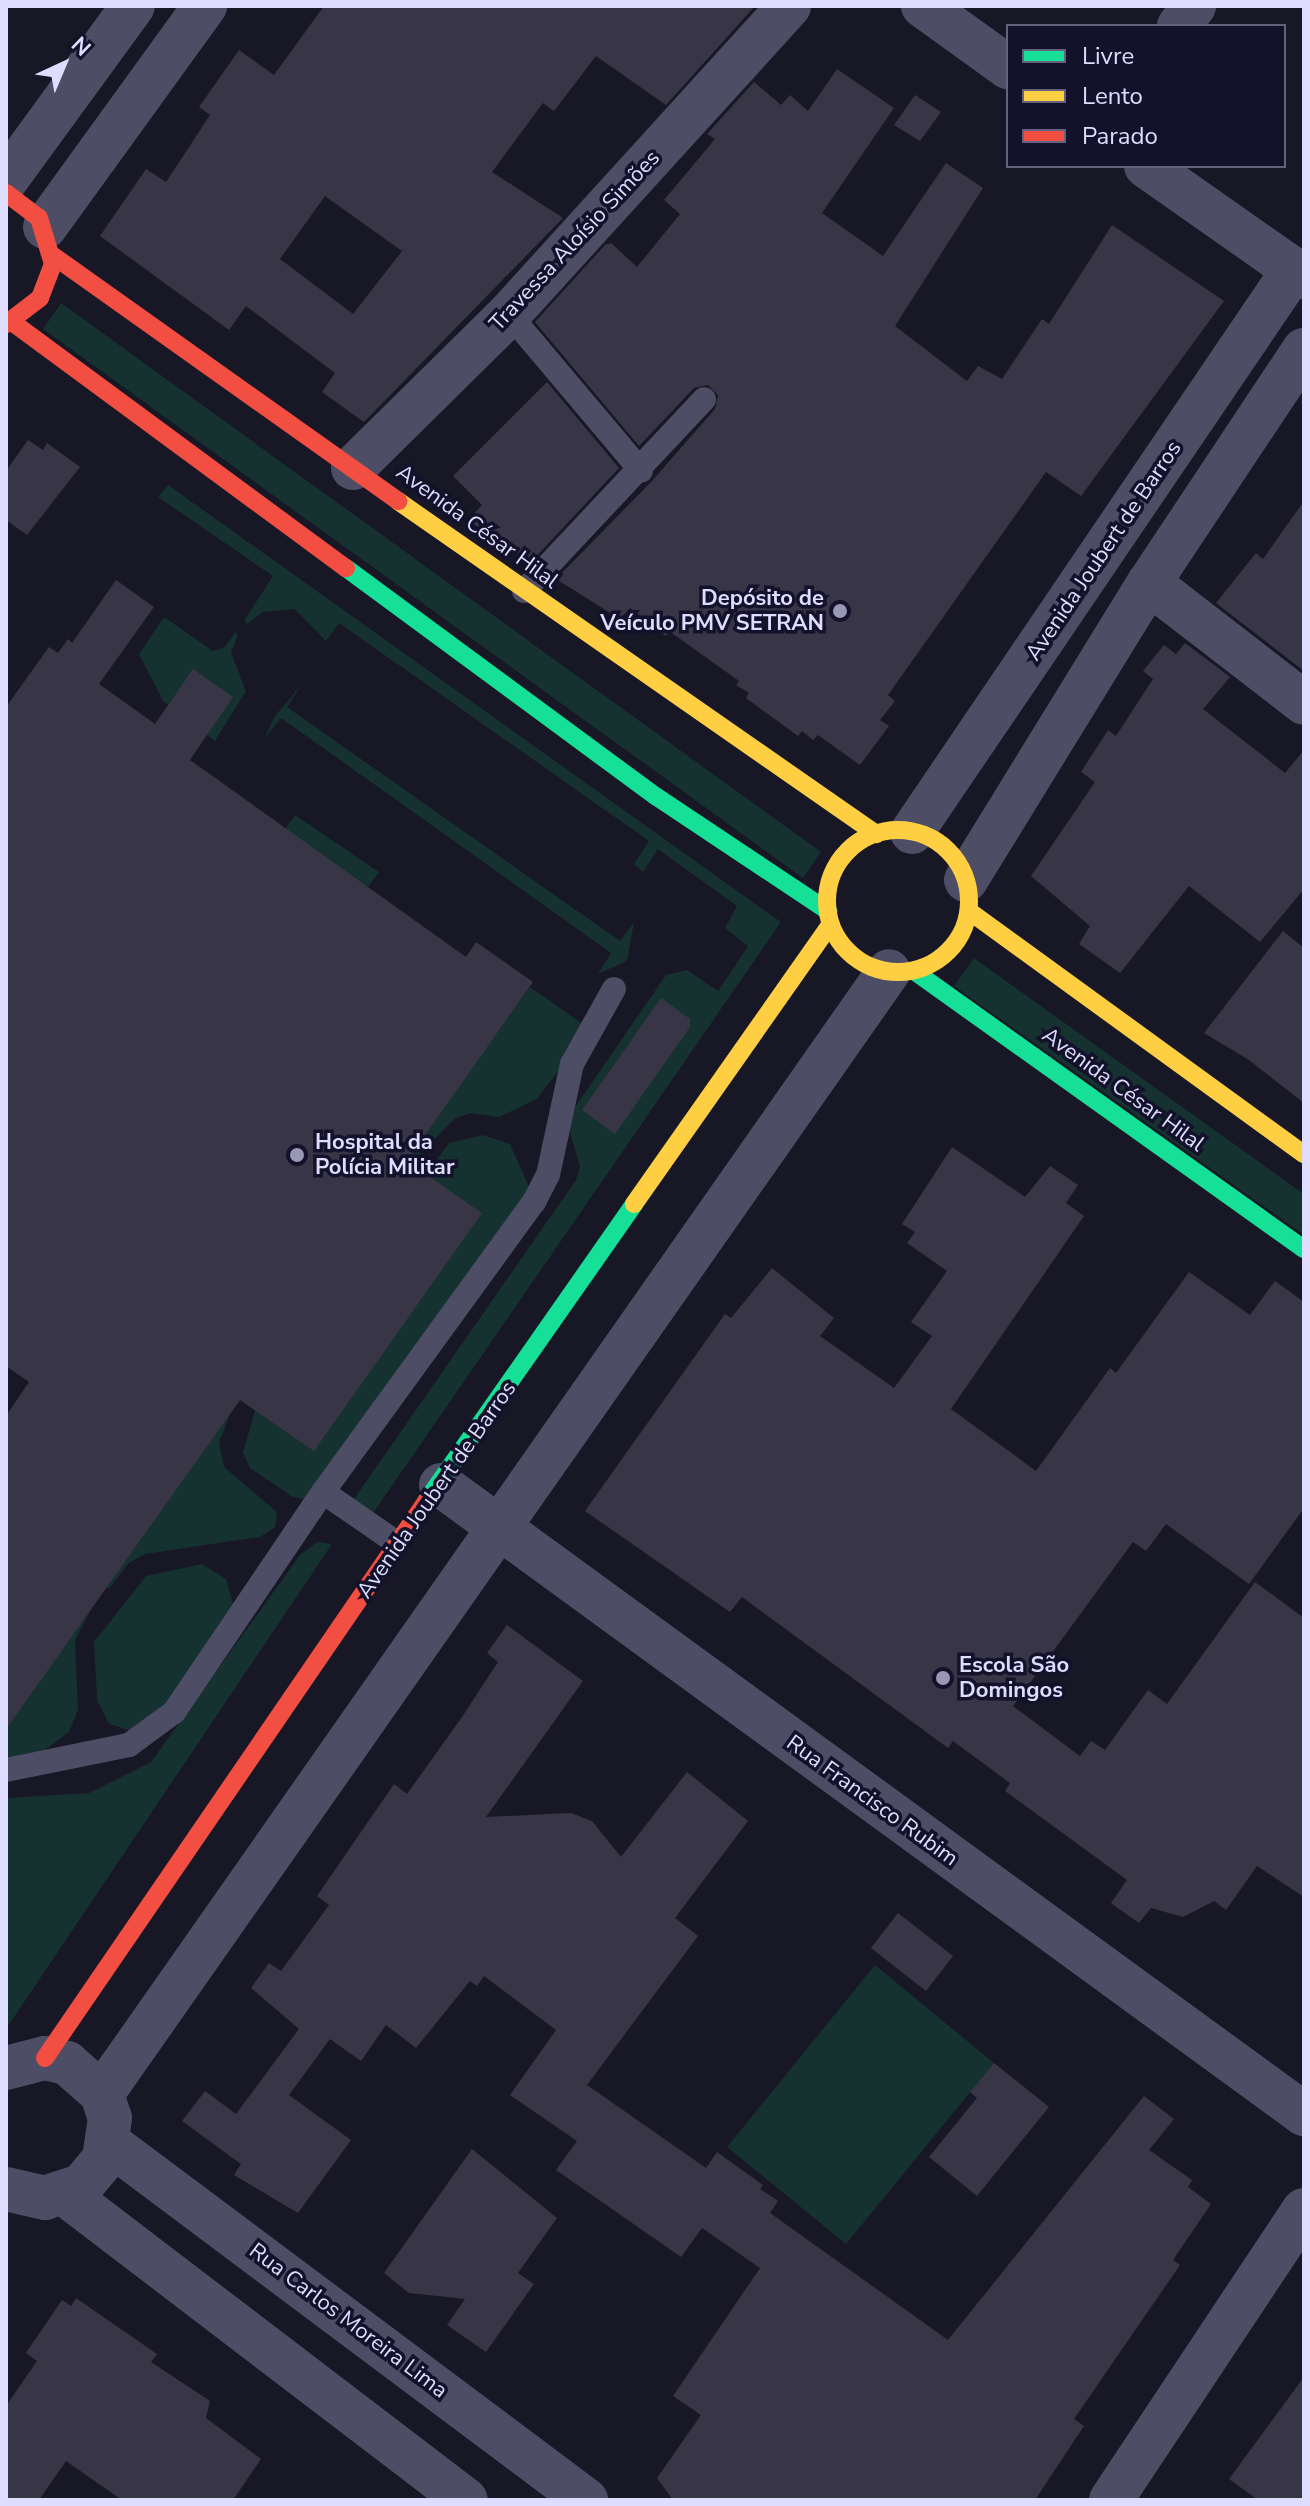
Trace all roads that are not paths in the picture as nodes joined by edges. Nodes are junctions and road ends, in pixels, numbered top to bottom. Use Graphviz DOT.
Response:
graph roads {
  1 [pos="133,6"];
  2 [pos="205,6"];
  3 [pos="789,6"];
  4 [pos="923,6"];
  5 [pos="1194,6"];
  6 [pos="1180,24"];
  7 [pos="1006,66"];
  8 [pos="1149,168"];
  9 [pos="6,180"];
  10 [pos="6,193"];
  11 [pos="48,241"];
  12 [pos="1299,273"];
  13 [pos="509,314"];
  14 [pos="9,323"];
  15 [pos="1304,350"];
  16 [pos="704,399"];
  17 [pos="353,468"];
  18 [pos="641,471"];
  19 [pos="1149,583"];
  20 [pos="524,591"];
  21 [pos="1304,703"];
  22 [pos="894,833"];
  23 [pos="968,896"];
  24 [pos="830,917"];
  25 [pos="902,971"];
  26 [pos="614,989"];
  27 [pos="1304,1154"];
  28 [pos="1304,1249"];
  29 [pos="441,1485"];
  30 [pos="323,1492"];
  31 [pos="500,1531"];
  32 [pos="397,1543"];
  33 [pos="6,1770"];
  34 [pos="18,2061"];
  35 [pos="102,2094"];
  36 [pos="1304,2114"];
  37 [pos="109,2143"];
  38 [pos="25,2200"];
  39 [pos="1304,2210"];
  40 [pos="375,2342"];
  41 [pos="335,2400"];
  42 [pos="466,2500"];
  43 [pos="586,2500"];
  44 [pos="1111,2500"];
  1 -- 9 [label="street"];
  2 -- 11 [label="street"];
  3 -- 13 [label="street, Travessa Aloísio Simões"];
  4 -- 7 [label="street"];
  5 -- 6 [label="street"];
  8 -- 12 [label="street"];
  10 -- 11 [label="street, Avenida César Hilal"];
  11 -- 14 [label="street"];
  11 -- 17 [label="street, Avenida César Hilal"];
  12 -- 22 [label="street, Avenida Joubert de Barros"];
  13 -- 17 [label="street, Travessa Aloísio Simões"];
  13 -- 18 [label="lane"];
  14 -- 24 [label="street"];
  15 -- 19 [label="street"];
  16 -- 18 [label="lane"];
  17 -- 20 [label="street, Avenida César Hilal"];
  18 -- 20 [label="lane"];
  19 -- 21 [label="street"];
  19 -- 23 [label="street"];
  20 -- 22 [label="street, Avenida César Hilal"];
  22 -- 23 [label="street"];
  22 -- 24 [label="street"];
  23 -- 25 [label="street"];
  23 -- 27 [label="street"];
  24 -- 25 [label="street"];
  24 -- 29 [label="street, Avenida Joubert de Barros"];
  25 -- 28 [label="street, Avenida César Hilal"];
  25 -- 31 [label="street"];
  26 -- 30 [label="lane"];
  29 -- 31 [label="street, Rua Francisco Rubim"];
  29 -- 32 [label="street, Avenida Joubert de Barros"];
  30 -- 32 [label="lane"];
  30 -- 33 [label="lane"];
  31 -- 35 [label="street"];
  31 -- 36 [label="street, Rua Francisco Rubim"];
  32 -- 34 [label="street, Avenida Joubert de Barros"];
  34 -- 35 [label="street"];
  35 -- 37 [label="street"];
  37 -- 38 [label="street"];
  37 -- 40 [label="street, Rua Carlos Moreira Lima"];
  38 -- 41 [label="street"];
  39 -- 44 [label="street"];
  40 -- 41 [label="street"];
  40 -- 43 [label="street, Rua Carlos Moreira Lima"];
  41 -- 42 [label="street"];
}
